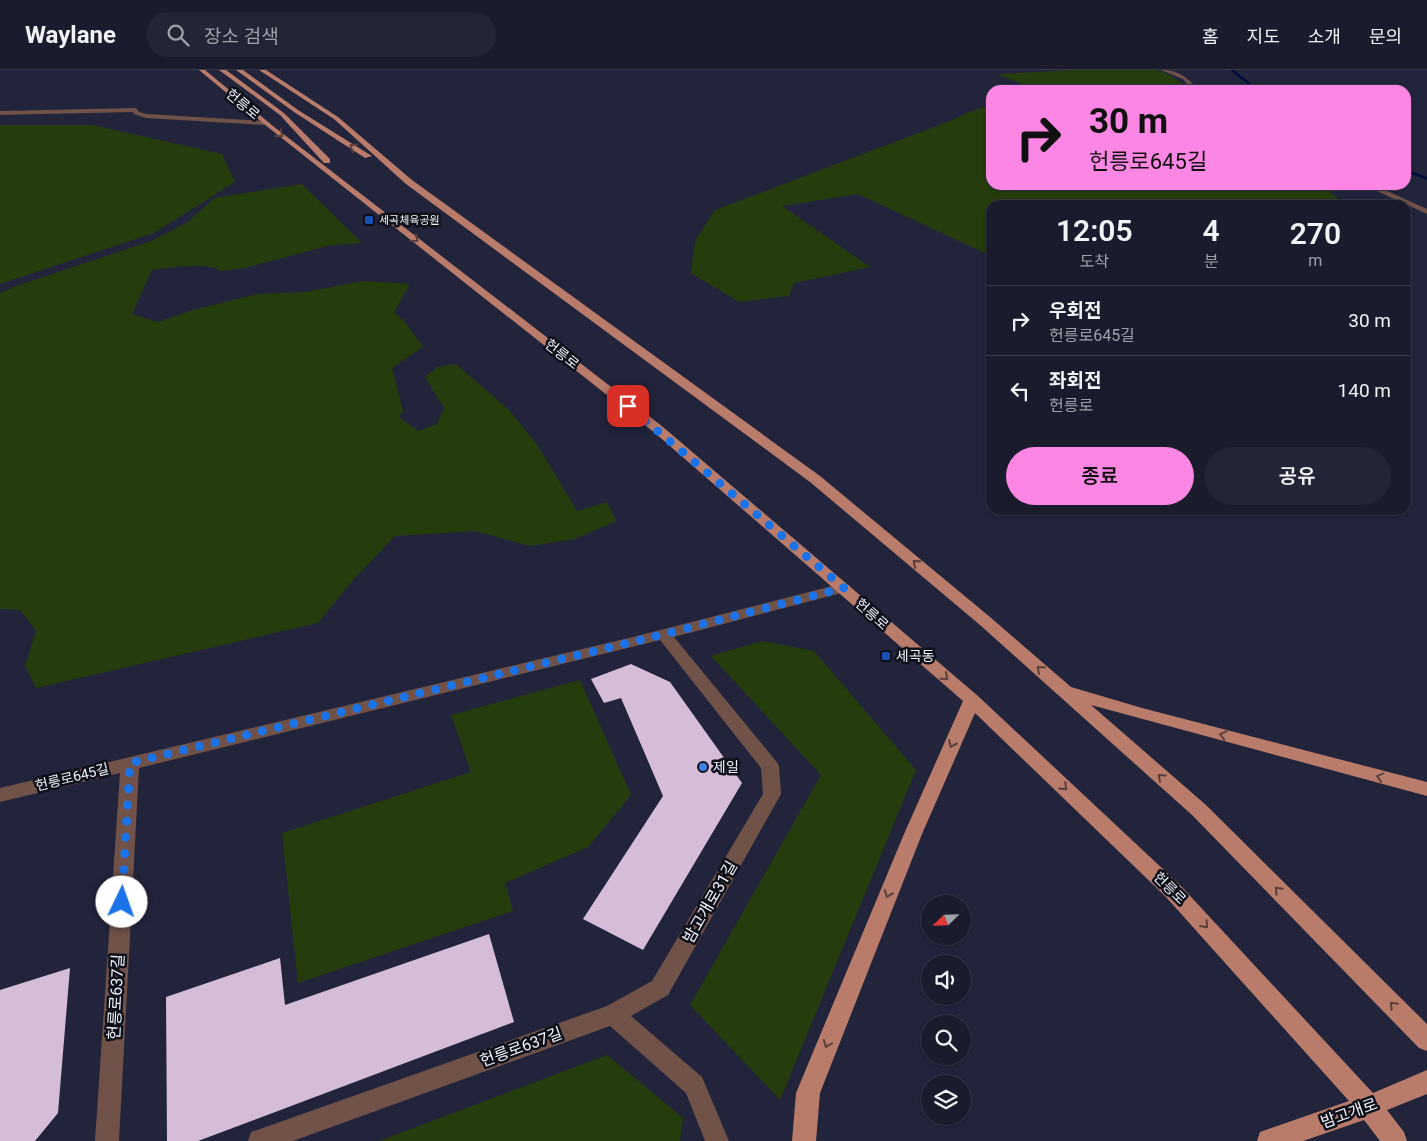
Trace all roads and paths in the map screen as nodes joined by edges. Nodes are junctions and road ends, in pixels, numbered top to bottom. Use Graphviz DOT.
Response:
graph roads {
  1 [pos="202,70"];
  2 [pos="222,70"];
  3 [pos="239,70"];
  4 [pos="262,70"];
  5 [pos="1164,70"];
  6 [pos="1191,85"];
  7 [pos="0,113"];
  8 [pos="266,123"];
  9 [pos="409,182"];
  10 [pos="1379,190"];
  11 [pos="363,198"];
  12 [pos="1401,200"];
  13 [pos="1411,205"];
  14 [pos="1427,212"];
  15 [pos="844,588"];
  16 [pos="664,634"];
  17 [pos="1066,692"];
  18 [pos="972,700"];
  19 [pos="130,763"];
  20 [pos="1427,789"];
  21 [pos="0,795"];
  22 [pos="613,1014"];
  23 [pos="1427,1040"];
  24 [pos="1427,1082"];
  25 [pos="1369,1106"];
  26 [pos="107,1141"];
  27 [pos="260,1141"];
  28 [pos="717,1141"];
  29 [pos="804,1141"];
  30 [pos="1269,1141"];
  31 [pos="1395,1141"];
  1 -- 8 [label="main road, 헌릉로"];
  2 -- 11 [label="main road"];
  9 -- 3 [label="main road, one-way"];
  4 -- 9 [label="main road"];
  5 -- 6 [label="street"];
  7 -- 8 [label="street"];
  8 -- 11 [label="main road, 헌릉로, one-way"];
  17 -- 9 [label="main road, one-way"];
  10 -- 12 [label="street"];
  11 -- 15 [label="main road, 헌릉로, one-way"];
  13 -- 14 [label="street"];
  15 -- 16 [label="street, 헌릉로645길"];
  15 -- 18 [label="main road, 헌릉로, one-way"];
  16 -- 19 [label="street, 헌릉로645길"];
  16 -- 22 [label="street, 밤고개로31길"];
  20 -- 17 [label="main road, one-way"];
  23 -- 17 [label="main road, one-way"];
  18 -- 25 [label="main road, 헌릉로, one-way"];
  18 -- 29 [label="main road, one-way"];
  19 -- 21 [label="street, 헌릉로645길"];
  19 -- 26 [label="street, 헌릉로637길"];
  22 -- 27 [label="street, 헌릉로637길"];
  22 -- 28 [label="street"];
  24 -- 25 [label="main road, 밤고개로"];
  25 -- 30 [label="main road, 밤고개로"];
  25 -- 31 [label="main road, 헌릉로"];
}
